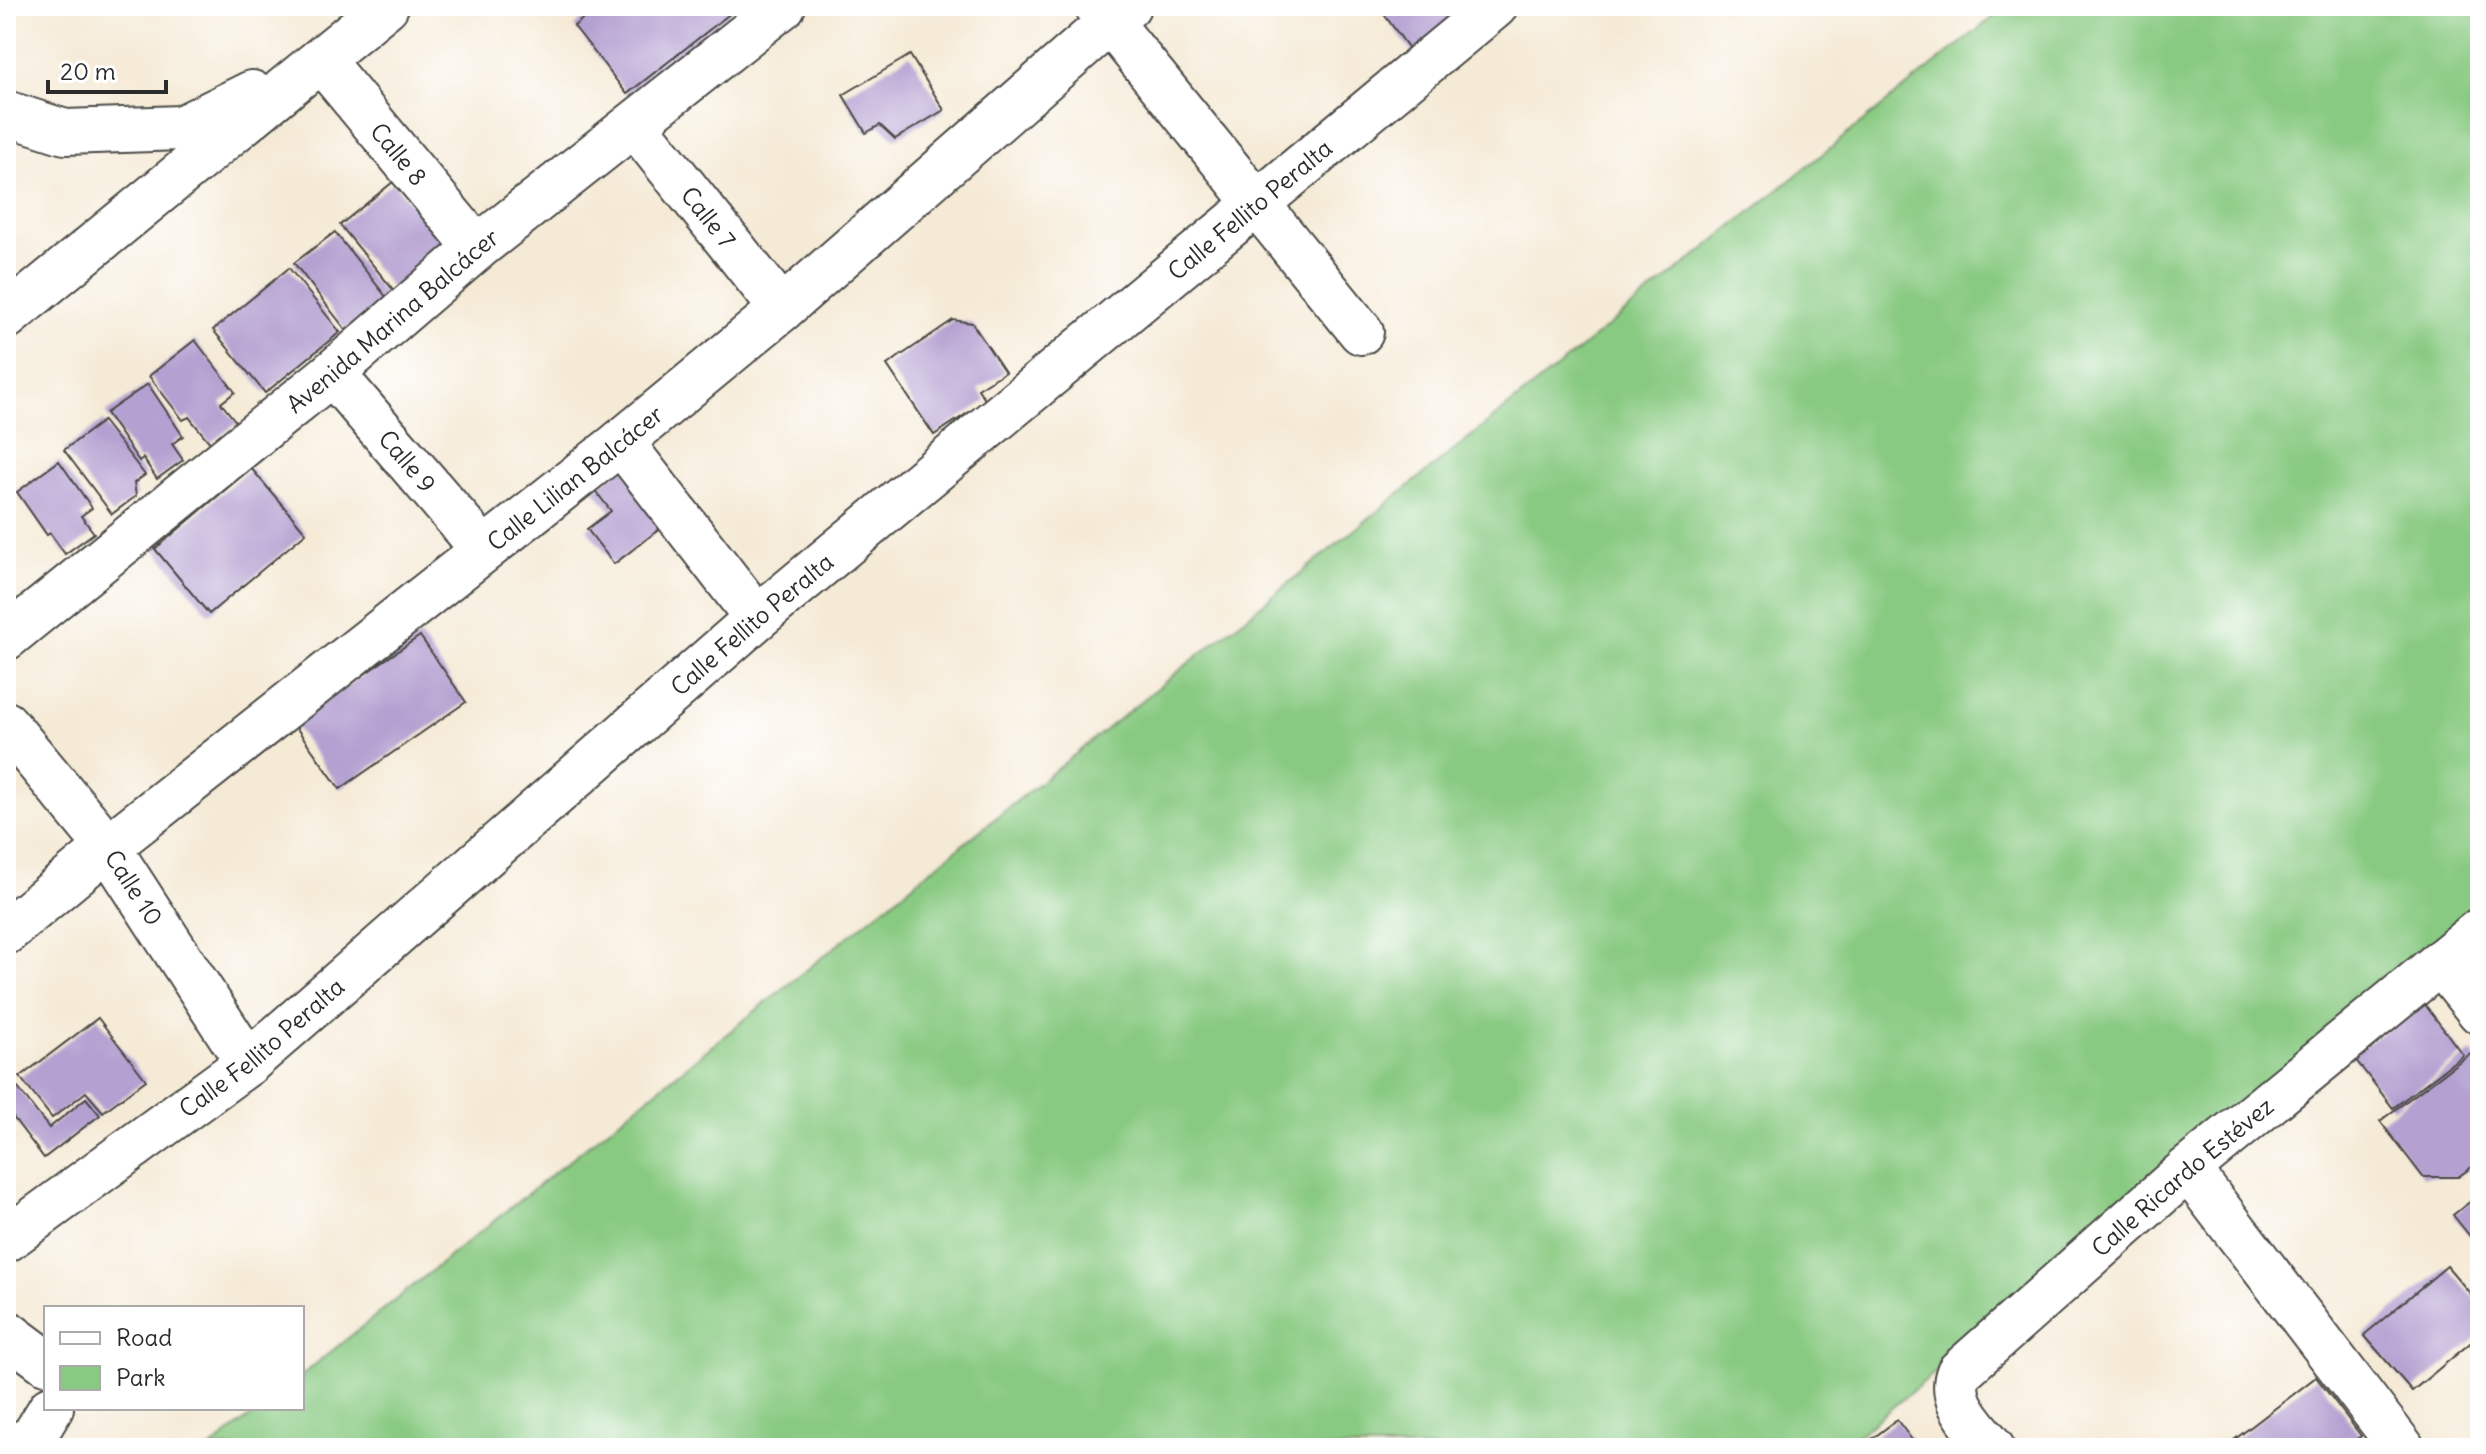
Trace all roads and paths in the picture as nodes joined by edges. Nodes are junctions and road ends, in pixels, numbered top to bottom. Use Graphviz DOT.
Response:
graph roads {
  1 [pos="362,6"];
  2 [pos="386,6"];
  3 [pos="783,6"];
  4 [pos="1495,6"];
  5 [pos="1111,11"];
  6 [pos="321,60"];
  7 [pos="6,113"];
  8 [pos="635,125"];
  9 [pos="1257,201"];
  10 [pos="477,248"];
  11 [pos="782,309"];
  12 [pos="6,317"];
  13 [pos="1361,332"];
  14 [pos="332,373"];
  15 [pos="621,442"];
  16 [pos="483,549"];
  17 [pos="757,618"];
  18 [pos="6,638"];
  19 [pos="6,724"];
  20 [pos="108,847"];
  21 [pos="2480,930"];
  22 [pos="6,932"];
  23 [pos="2440,962"];
  24 [pos="2480,1012"];
  25 [pos="248,1063"];
  26 [pos="2188,1169"];
  27 [pos="6,1240"];
  28 [pos="6,1332"];
  29 [pos="44,1360"];
  30 [pos="50,1410"];
  31 [pos="15,1448"];
  32 [pos="1992,1448"];
  33 [pos="2402,1448"];
  1 -- 6 [label="street"];
  2 -- 6 [label="street"];
  3 -- 8 [label="street, Avenida Marina Balcácer"];
  4 -- 9 [label="street, Calle Fellito Peralta"];
  5 -- 9 [label="street"];
  5 -- 11 [label="street, Calle Lilian Balcácer"];
  6 -- 7 [label="street"];
  6 -- 10 [label="street, Calle 8"];
  6 -- 12 [label="street"];
  8 -- 10 [label="street, Avenida Marina Balcácer"];
  8 -- 11 [label="street, Calle 7"];
  9 -- 13 [label="street"];
  9 -- 17 [label="street, Calle Fellito Peralta"];
  10 -- 14 [label="street, Avenida Marina Balcácer"];
  11 -- 15 [label="street, Calle Lilian Balcácer"];
  14 -- 16 [label="street, Calle 9"];
  14 -- 18 [label="street, Avenida Marina Balcácer"];
  15 -- 16 [label="street, Calle Lilian Balcácer"];
  15 -- 17 [label="street"];
  16 -- 20 [label="street, Calle Lilian Balcácer"];
  17 -- 25 [label="street, Calle Fellito Peralta"];
  19 -- 20 [label="street, Calle 10"];
  20 -- 22 [label="street, Calle Lilian Balcácer"];
  20 -- 25 [label="street, Calle 10"];
  21 -- 23 [label="street, Calle Ricardo Estévez"];
  23 -- 24 [label="street"];
  23 -- 26 [label="street, Calle Ricardo Estévez"];
  25 -- 27 [label="street, Calle Fellito Peralta"];
  26 -- 32 [label="street, Calle Ricardo Estévez"];
  26 -- 33 [label="street"];
  28 -- 29 [label="street"];
  30 -- 31 [label="street"];
}
